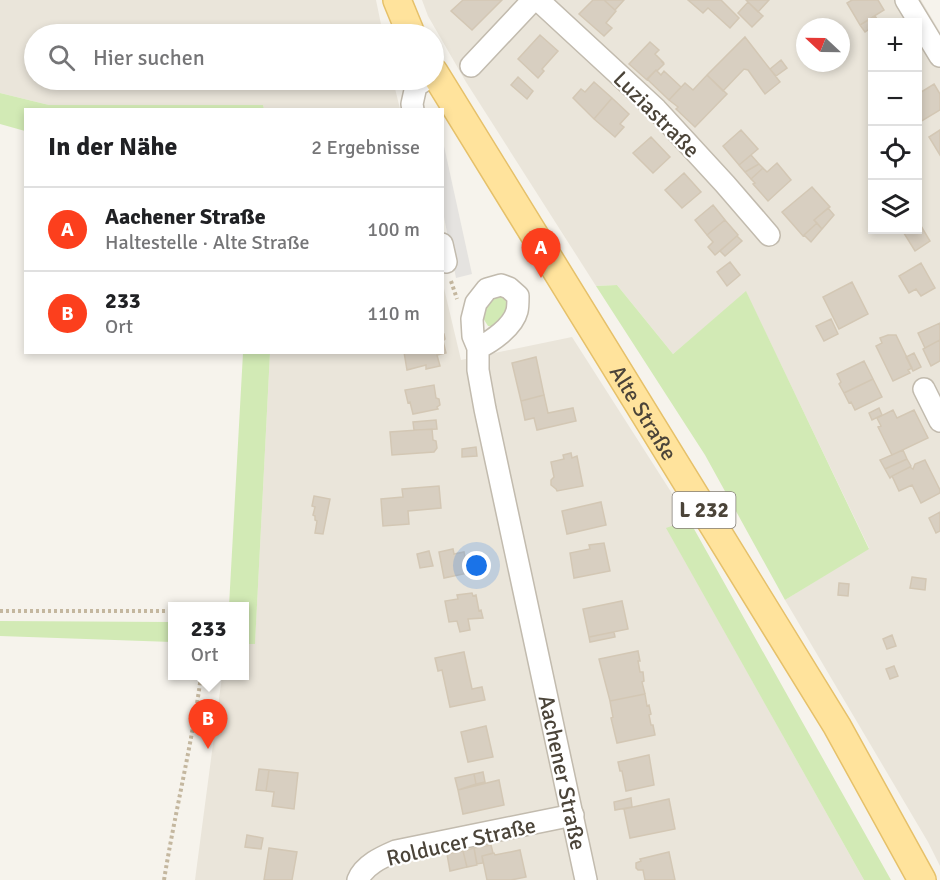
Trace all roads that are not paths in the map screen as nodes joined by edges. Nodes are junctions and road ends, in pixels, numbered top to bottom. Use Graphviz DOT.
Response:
graph roads {
  1 [pos="397,0"];
  2 [pos="533,0"];
  3 [pos="538,0"];
  4 [pos="906,0"];
  5 [pos="407,24"];
  6 [pos="940,56"];
  7 [pos="471,66"];
  8 [pos="444,89"];
  9 [pos="415,90"];
  10 [pos="413,108"];
  11 [pos="769,235"];
  12 [pos="477,348"];
  13 [pos="924,390"];
  14 [pos="940,421"];
  15 [pos="573,815"];
  16 [pos="358,880"];
  17 [pos="586,880"];
  18 [pos="922,880"];
  1 -- 5 [label="main road"];
  2 -- 7 [label="street"];
  3 -- 11 [label="street, Luziastraße"];
  4 -- 6 [label="street"];
  8 -- 18 [label="main road, Alte Straße / L 232"];
  9 -- 10 [label="street"];
  12 -- 12 [label="street, Aachener Straße"];
  12 -- 15 [label="street, Aachener Straße"];
  13 -- 14 [label="street"];
  15 -- 16 [label="street, Rolducer Straße"];
  15 -- 17 [label="street, Aachener Straße"];
}
